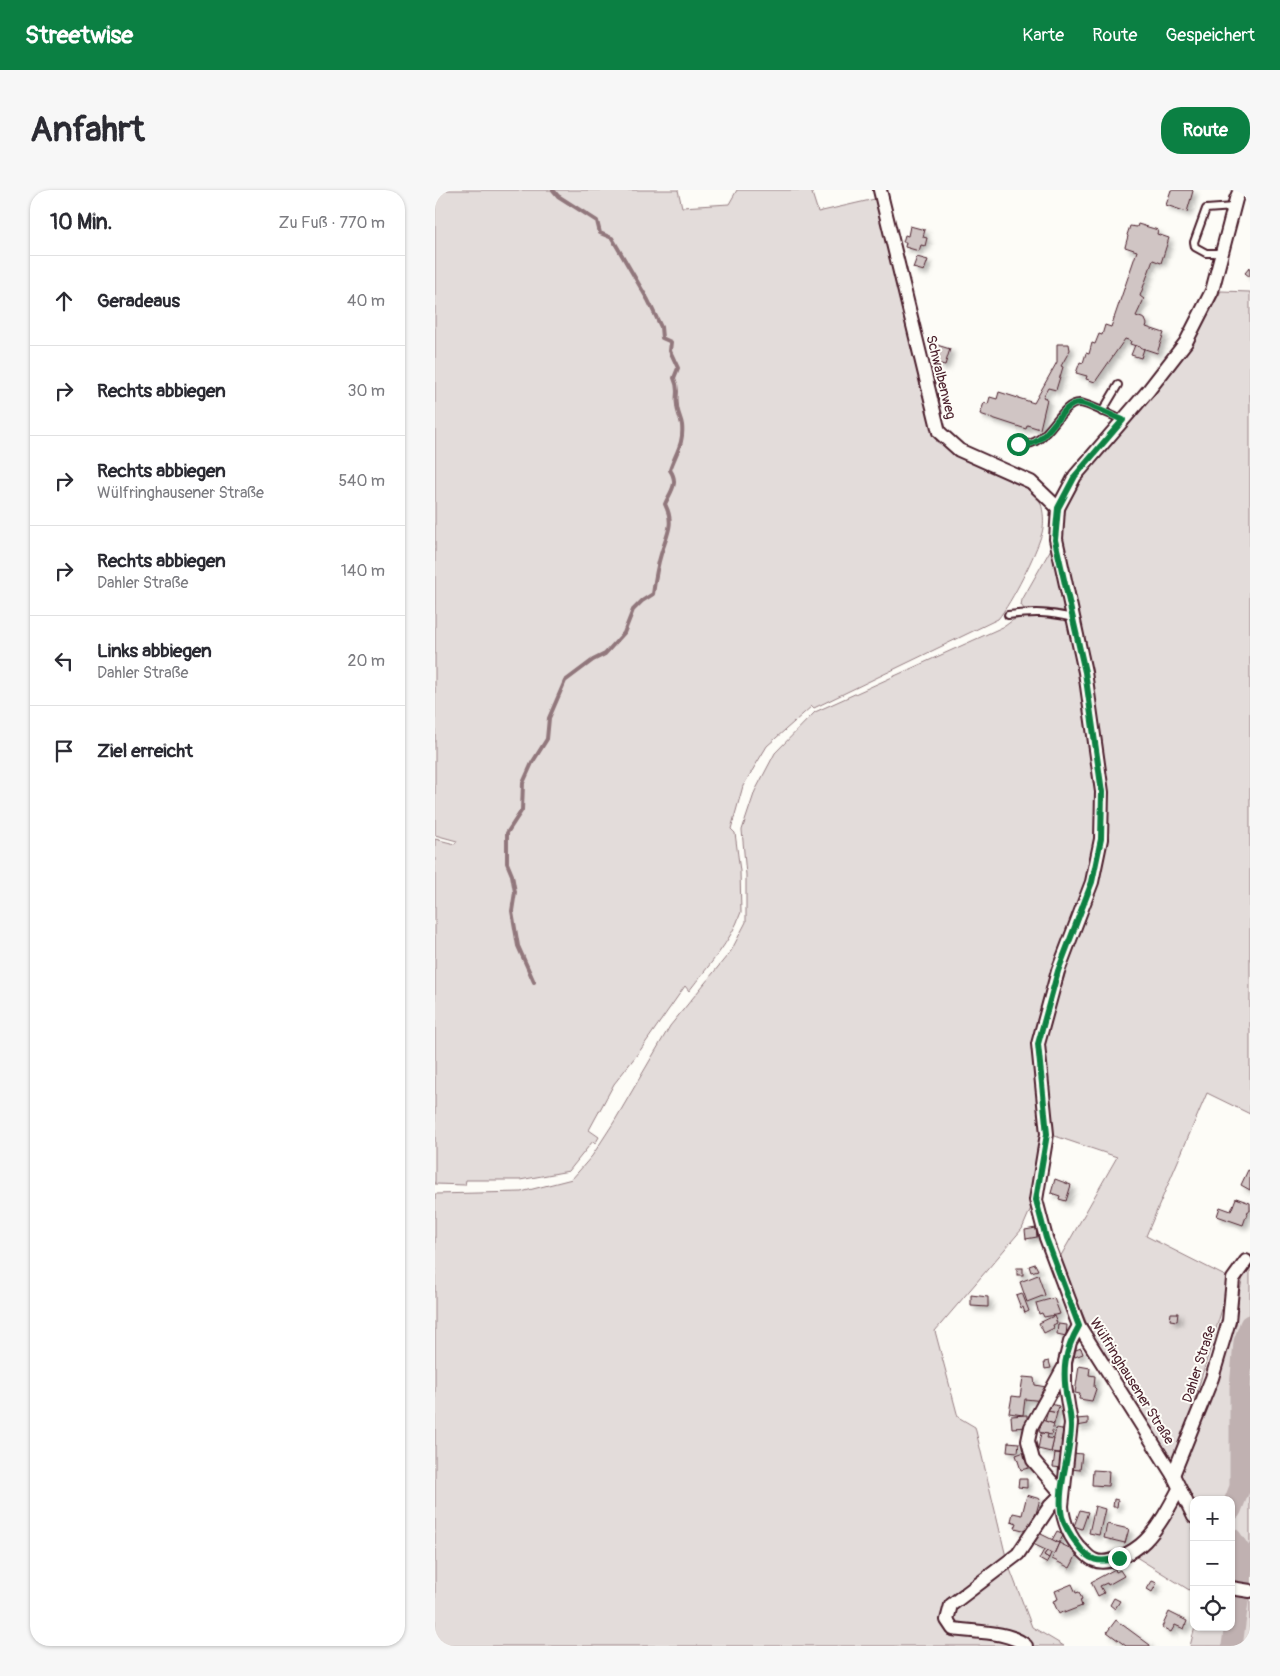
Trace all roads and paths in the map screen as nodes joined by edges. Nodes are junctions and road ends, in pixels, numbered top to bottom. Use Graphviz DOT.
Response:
graph roads {
  1 [pos="880,190"];
  2 [pos="1240,190"];
  3 [pos="1234,207"];
  4 [pos="1222,254"];
  5 [pos="1118,385"];
  6 [pos="1102,412"];
  7 [pos="1123,420"];
  8 [pos="1018,444"];
  9 [pos="1058,508"];
  10 [pos="1008,615"];
  11 [pos="1073,618"];
  12 [pos="1245,1261"];
  13 [pos="1079,1326"];
  14 [pos="1065,1366"];
  15 [pos="1173,1475"];
  16 [pos="1179,1490"];
  17 [pos="1062,1494"];
  18 [pos="1190,1510"];
  19 [pos="1235,1589"];
  20 [pos="1250,1591"];
  21 [pos="1026,1646"];
  1 -- 9 [label="street, Schwalbenweg"];
  2 -- 3 [label="street, Wülfringhausener Straße"];
  3 -- 4 [label="street, Wülfringhausener Straße"];
  3 -- 4 [label="lane"];
  4 -- 7 [label="street, Wülfringhausener Straße"];
  5 -- 6 [label="lane"];
  6 -- 7 [label="lane"];
  6 -- 8 [label="lane"];
  7 -- 9 [label="street, Wülfringhausener Straße"];
  9 -- 11 [label="street, Wülfringhausener Straße"];
  10 -- 11 [label="lane"];
  11 -- 13 [label="street, Wülfringhausener Straße"];
  12 -- 15 [label="street, Dahler Straße"];
  13 -- 14 [label="street"];
  13 -- 15 [label="street, Wülfringhausener Straße"];
  14 -- 17 [label="street"];
  14 -- 17 [label="street"];
  15 -- 16 [label="street, Wülfringhausener Straße"];
  16 -- 17 [label="street"];
  16 -- 18 [label="street, Wülfringhausener Straße"];
  17 -- 21 [label="street"];
  19 -- 20 [label="street"];
}
